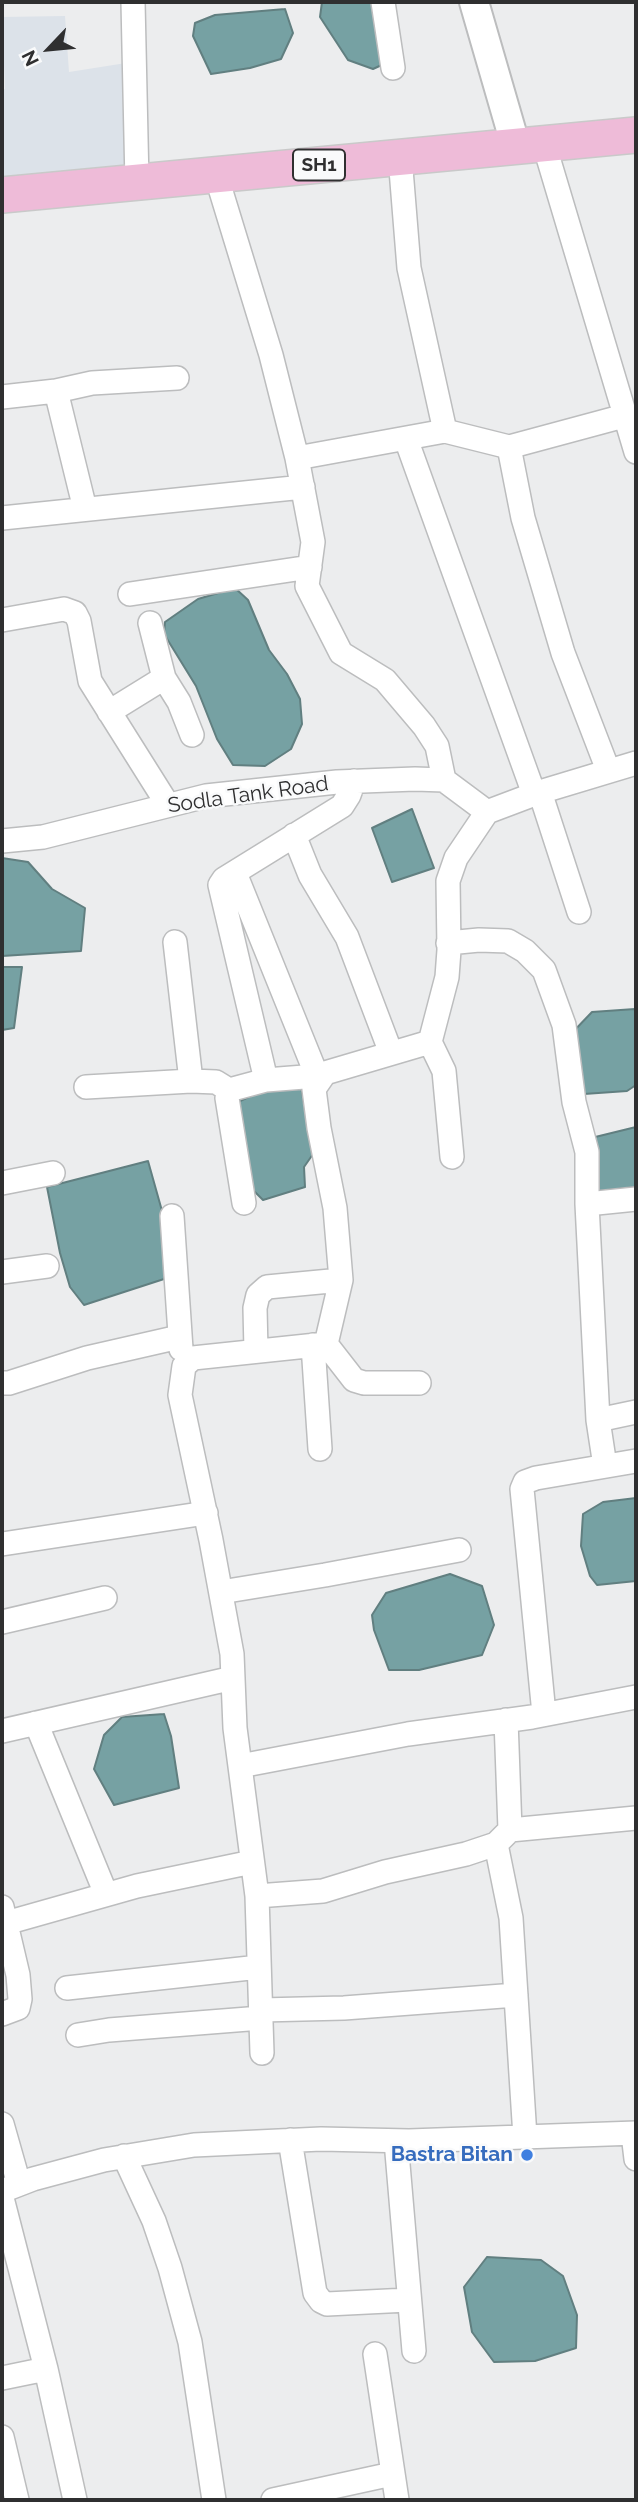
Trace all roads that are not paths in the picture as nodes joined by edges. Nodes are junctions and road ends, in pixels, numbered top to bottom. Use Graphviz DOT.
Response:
graph roads {
  1 [pos="132,2"];
  2 [pos="383,2"];
  3 [pos="474,2"];
  4 [pos="393,68"];
  5 [pos="636,135"];
  6 [pos="530,145"];
  7 [pos="400,157"];
  8 [pos="216,175"];
  9 [pos="137,184"];
  10 [pos="2,195"];
  11 [pos="177,378"];
  12 [pos="56,391"];
  13 [pos="2,397"];
  14 [pos="624,416"];
  15 [pos="445,431"];
  16 [pos="406,439"];
  17 [pos="509,447"];
  18 [pos="636,452"];
  19 [pos="297,457"];
  20 [pos="303,487"];
  21 [pos="85,509"];
  22 [pos="2,518"];
  23 [pos="310,567"];
  24 [pos="130,594"];
  25 [pos="2,620"];
  26 [pos="150,623"];
  27 [pos="164,678"];
  28 [pos="109,712"];
  29 [pos="192,735"];
  30 [pos="636,763"];
  31 [pos="608,770"];
  32 [pos="444,780"];
  33 [pos="354,781"];
  34 [pos="537,793"];
  35 [pos="168,805"];
  36 [pos="487,812"];
  37 [pos="294,835"];
  38 [pos="2,841"];
  39 [pos="234,873"];
  40 [pos="579,912"];
  41 [pos="175,942"];
  42 [pos="448,943"];
  43 [pos="430,1042"];
  44 [pos="391,1054"];
  45 [pos="318,1078"];
  46 [pos="266,1080"];
  47 [pos="191,1081"];
  48 [pos="86,1087"];
  49 [pos="229,1090"];
  50 [pos="452,1157"];
  51 [pos="53,1173"];
  52 [pos="2,1183"];
  53 [pos="636,1199"];
  54 [pos="244,1203"];
  55 [pos="587,1204"];
  56 [pos="173,1216"];
  57 [pos="47,1266"];
  58 [pos="2,1272"];
  59 [pos="341,1280"];
  60 [pos="179,1337"];
  61 [pos="320,1344"];
  62 [pos="256,1351"];
  63 [pos="184,1366"];
  64 [pos="2,1382"];
  65 [pos="419,1383"];
  66 [pos="636,1412"];
  67 [pos="598,1420"];
  68 [pos="320,1449"];
  69 [pos="636,1461"];
  70 [pos="605,1466"];
  71 [pos="205,1513"];
  72 [pos="2,1544"];
  73 [pos="459,1550"];
  74 [pos="221,1591"];
  75 [pos="105,1598"];
  76 [pos="2,1622"];
  77 [pos="233,1678"];
  78 [pos="636,1697"];
  79 [pos="544,1714"];
  80 [pos="506,1720"];
  81 [pos="36,1723"];
  82 [pos="2,1731"];
  83 [pos="240,1766"];
  84 [pos="636,1818"];
  85 [pos="503,1837"];
  86 [pos="252,1862"];
  87 [pos="106,1895"];
  88 [pos="257,1896"];
  89 [pos="5,1925"];
  90 [pos="259,1967"];
  91 [pos="67,1988"];
  92 [pos="516,1995"];
  93 [pos="2,2014"];
  94 [pos="261,2014"];
  95 [pos="78,2035"];
  96 [pos="262,2053"];
  97 [pos="2,2124"];
  98 [pos="635,2133"];
  99 [pos="525,2137"];
  100 [pos="290,2140"];
  101 [pos="396,2141"];
  102 [pos="124,2156"];
  103 [pos="636,2159"];
  104 [pos="8,2191"];
  105 [pos="408,2300"];
  106 [pos="414,2351"];
  107 [pos="375,2354"];
  108 [pos="46,2369"];
  109 [pos="2,2378"];
  110 [pos="2,2437"];
  111 [pos="392,2474"];
  112 [pos="330,2494"];
  113 [pos="17,2500"];
  114 [pos="75,2500"];
  115 [pos="214,2500"];
  116 [pos="273,2500"];
  117 [pos="397,2500"];
  1 -- 9 [label="street"];
  2 -- 4 [label="street"];
  3 -- 6 [label="street"];
  5 -- 6 [label="main road, SH1"];
  6 -- 7 [label="main road, SH1"];
  6 -- 14 [label="street"];
  7 -- 8 [label="main road, SH1"];
  7 -- 15 [label="street"];
  8 -- 9 [label="main road, SH1"];
  8 -- 19 [label="street"];
  9 -- 10 [label="main road, SH1"];
  11 -- 12 [label="street"];
  12 -- 13 [label="street"];
  12 -- 21 [label="street"];
  14 -- 17 [label="street"];
  14 -- 18 [label="street"];
  15 -- 16 [label="street"];
  15 -- 17 [label="street"];
  16 -- 19 [label="street"];
  16 -- 34 [label="street"];
  17 -- 31 [label="street"];
  19 -- 20 [label="street"];
  20 -- 21 [label="street"];
  20 -- 23 [label="street"];
  21 -- 22 [label="street"];
  23 -- 24 [label="street"];
  23 -- 32 [label="street"];
  25 -- 28 [label="street"];
  26 -- 27 [label="street"];
  27 -- 28 [label="street"];
  27 -- 29 [label="street"];
  28 -- 35 [label="street"];
  30 -- 31 [label="street"];
  31 -- 34 [label="street"];
  32 -- 33 [label="street, Sodla Tank Road"];
  32 -- 36 [label="street"];
  33 -- 35 [label="street, Sodla Tank Road"];
  33 -- 37 [label="street"];
  34 -- 36 [label="street"];
  34 -- 40 [label="street"];
  35 -- 38 [label="street, Sodla Tank Road"];
  36 -- 42 [label="street"];
  37 -- 39 [label="street"];
  37 -- 44 [label="street"];
  39 -- 45 [label="street"];
  39 -- 46 [label="street"];
  41 -- 47 [label="street"];
  42 -- 43 [label="street"];
  42 -- 55 [label="street"];
  43 -- 44 [label="street"];
  43 -- 50 [label="street"];
  44 -- 45 [label="street"];
  45 -- 46 [label="street"];
  45 -- 59 [label="street"];
  46 -- 49 [label="street"];
  47 -- 48 [label="street"];
  47 -- 49 [label="street"];
  49 -- 54 [label="street"];
  51 -- 52 [label="street"];
  53 -- 55 [label="street"];
  55 -- 67 [label="street"];
  56 -- 60 [label="street"];
  57 -- 58 [label="street"];
  59 -- 61 [label="street"];
  59 -- 62 [label="street"];
  60 -- 63 [label="street"];
  60 -- 64 [label="street"];
  61 -- 62 [label="street"];
  61 -- 65 [label="street"];
  61 -- 68 [label="street"];
  62 -- 63 [label="street"];
  63 -- 71 [label="street"];
  66 -- 67 [label="street"];
  67 -- 70 [label="street"];
  69 -- 70 [label="street"];
  70 -- 79 [label="street"];
  71 -- 72 [label="street"];
  71 -- 74 [label="street"];
  73 -- 74 [label="street"];
  74 -- 77 [label="street"];
  75 -- 76 [label="street"];
  77 -- 81 [label="street"];
  77 -- 83 [label="street"];
  78 -- 79 [label="street"];
  79 -- 80 [label="street"];
  80 -- 83 [label="street"];
  80 -- 85 [label="street"];
  81 -- 82 [label="street"];
  81 -- 87 [label="street"];
  83 -- 86 [label="street"];
  84 -- 85 [label="street"];
  85 -- 88 [label="street"];
  85 -- 92 [label="street"];
  86 -- 87 [label="street"];
  86 -- 88 [label="street"];
  87 -- 89 [label="street"];
  88 -- 90 [label="street"];
  89 -- 93 [label="street"];
  90 -- 91 [label="street"];
  90 -- 94 [label="street"];
  92 -- 94 [label="street"];
  92 -- 99 [label="street"];
  94 -- 95 [label="street"];
  94 -- 96 [label="street"];
  97 -- 104 [label="street"];
  98 -- 99 [label="street"];
  98 -- 103 [label="street"];
  99 -- 101 [label="street"];
  100 -- 101 [label="street"];
  100 -- 102 [label="street"];
  100 -- 105 [label="street"];
  101 -- 105 [label="street"];
  102 -- 104 [label="street"];
  102 -- 115 [label="street"];
  104 -- 108 [label="street"];
  105 -- 106 [label="street"];
  107 -- 111 [label="street"];
  108 -- 109 [label="street"];
  108 -- 114 [label="street"];
  110 -- 113 [label="street"];
  111 -- 112 [label="street"];
  111 -- 117 [label="street"];
  112 -- 116 [label="street"];
}
